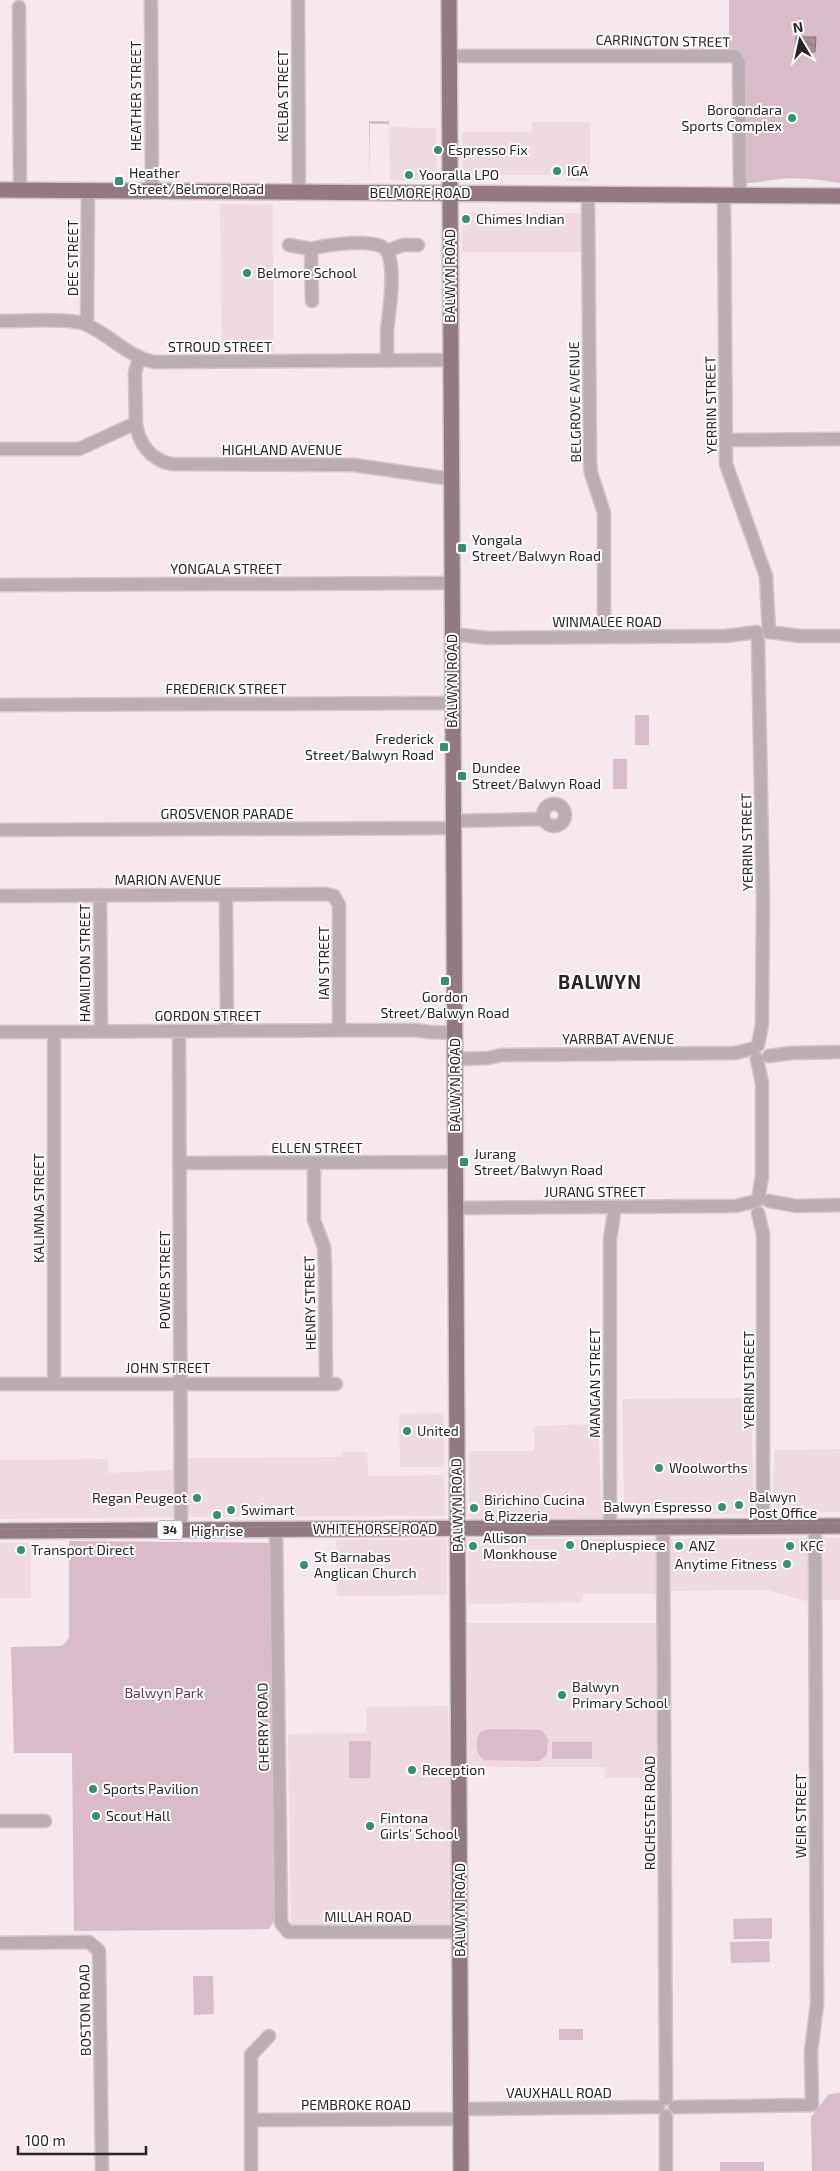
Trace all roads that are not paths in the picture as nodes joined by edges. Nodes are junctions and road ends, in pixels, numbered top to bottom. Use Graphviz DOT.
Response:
graph roads {
  1 [pos="151,0"];
  2 [pos="298,0"];
  3 [pos="449,0"];
  4 [pos="19,7"];
  5 [pos="450,56"];
  6 [pos="0,190"];
  7 [pos="20,190"];
  8 [pos="88,191"];
  9 [pos="152,191"];
  10 [pos="299,192"];
  11 [pos="449,193"];
  12 [pos="588,194"];
  13 [pos="724,195"];
  14 [pos="740,195"];
  15 [pos="840,196"];
  16 [pos="289,245"];
  17 [pos="418,245"];
  18 [pos="312,249"];
  19 [pos="387,251"];
  20 [pos="312,301"];
  21 [pos="0,321"];
  22 [pos="87,326"];
  23 [pos="139,357"];
  24 [pos="450,360"];
  25 [pos="391,361"];
  26 [pos="136,423"];
  27 [pos="840,439"];
  28 [pos="726,440"];
  29 [pos="0,449"];
  30 [pos="451,479"];
  31 [pos="452,583"];
  32 [pos="0,585"];
  33 [pos="763,636"];
  34 [pos="840,636"];
  35 [pos="604,637"];
  36 [pos="452,638"];
  37 [pos="453,703"];
  38 [pos="0,705"];
  39 [pos="544,819"];
  40 [pos="453,825"];
  41 [pos="0,830"];
  42 [pos="100,895"];
  43 [pos="226,895"];
  44 [pos="0,896"];
  45 [pos="335,897"];
  46 [pos="455,1029"];
  47 [pos="227,1030"];
  48 [pos="340,1030"];
  49 [pos="101,1031"];
  50 [pos="179,1031"];
  51 [pos="0,1032"];
  52 [pos="54,1032"];
  53 [pos="762,1052"];
  54 [pos="840,1052"];
  55 [pos="455,1055"];
  56 [pos="314,1162"];
  57 [pos="455,1162"];
  58 [pos="179,1163"];
  59 [pos="763,1206"];
  60 [pos="840,1206"];
  61 [pos="610,1207"];
  62 [pos="455,1208"];
  63 [pos="180,1383"];
  64 [pos="0,1384"];
  65 [pos="54,1384"];
  66 [pos="331,1384"];
  67 [pos="763,1526"];
  68 [pos="815,1526"];
  69 [pos="840,1526"];
  70 [pos="610,1527"];
  71 [pos="663,1527"];
  72 [pos="457,1528"];
  73 [pos="276,1529"];
  74 [pos="181,1530"];
  75 [pos="0,1531"];
  76 [pos="0,1821"];
  77 [pos="46,1821"];
  78 [pos="281,1923"];
  79 [pos="460,1932"];
  80 [pos="0,1943"];
  81 [pos="269,2036"];
  82 [pos="812,2105"];
  83 [pos="666,2107"];
  84 [pos="461,2114"];
  85 [pos="251,2120"];
  86 [pos="102,2171"];
  87 [pos="251,2171"];
  88 [pos="461,2171"];
  89 [pos="666,2171"];
  1 -- 9 [label="street, HEATHER STREET"];
  2 -- 10 [label="street, KELBA STREET"];
  3 -- 5 [label="main road, BALWYN ROAD"];
  4 -- 7 [label="street"];
  5 -- 11 [label="main road, BALWYN ROAD"];
  5 -- 14 [label="street, CARRINGTON STREET"];
  6 -- 7 [label="main road, BELMORE ROAD"];
  7 -- 8 [label="main road, BELMORE ROAD"];
  8 -- 9 [label="main road, BELMORE ROAD"];
  8 -- 22 [label="street, DEE STREET"];
  9 -- 10 [label="main road, BELMORE ROAD"];
  10 -- 11 [label="main road, BELMORE ROAD"];
  11 -- 12 [label="main road, BELMORE ROAD"];
  11 -- 24 [label="main road, BALWYN ROAD"];
  12 -- 13 [label="main road, BELMORE ROAD"];
  12 -- 35 [label="street, BELGROVE AVENUE"];
  13 -- 14 [label="main road, BELMORE ROAD"];
  13 -- 28 [label="street, YERRIN STREET"];
  14 -- 15 [label="main road, BELMORE ROAD"];
  16 -- 18 [label="street"];
  17 -- 19 [label="street"];
  18 -- 19 [label="street"];
  18 -- 20 [label="street"];
  19 -- 25 [label="street"];
  21 -- 22 [label="street, STROUD STREET"];
  22 -- 23 [label="street, STROUD STREET"];
  23 -- 25 [label="street, STROUD STREET"];
  23 -- 26 [label="street, HIGHLAND AVENUE"];
  24 -- 25 [label="street, STROUD STREET"];
  24 -- 30 [label="main road, BALWYN ROAD"];
  26 -- 29 [label="street"];
  26 -- 30 [label="street, HIGHLAND AVENUE"];
  27 -- 28 [label="street"];
  28 -- 33 [label="street, YERRIN STREET"];
  30 -- 31 [label="main road, BALWYN ROAD"];
  31 -- 32 [label="street, YONGALA STREET"];
  31 -- 36 [label="main road, BALWYN ROAD"];
  33 -- 34 [label="street, WINMALEE ROAD"];
  33 -- 35 [label="street, WINMALEE ROAD"];
  33 -- 53 [label="street, YERRIN STREET"];
  35 -- 36 [label="street, WINMALEE ROAD"];
  36 -- 37 [label="main road, BALWYN ROAD"];
  37 -- 38 [label="street, FREDERICK STREET"];
  37 -- 40 [label="main road, BALWYN ROAD"];
  39 -- 40 [label="street, GROSVENOR PARADE"];
  40 -- 41 [label="street, GROSVENOR PARADE"];
  40 -- 46 [label="main road, BALWYN ROAD"];
  42 -- 43 [label="street, MARION AVENUE"];
  42 -- 44 [label="street, MARION AVENUE"];
  42 -- 49 [label="street, HAMILTON STREET"];
  43 -- 45 [label="street, MARION AVENUE"];
  43 -- 47 [label="street"];
  45 -- 48 [label="street, IAN STREET"];
  46 -- 48 [label="street, GORDON STREET"];
  46 -- 55 [label="main road, BALWYN ROAD"];
  47 -- 48 [label="street, GORDON STREET"];
  47 -- 50 [label="street, GORDON STREET"];
  49 -- 50 [label="street, GORDON STREET"];
  49 -- 52 [label="street, GORDON STREET"];
  50 -- 58 [label="street, POWER STREET"];
  51 -- 52 [label="street, GORDON STREET"];
  52 -- 65 [label="street, KALIMNA STREET"];
  53 -- 54 [label="street, YARRBAT AVENUE"];
  53 -- 55 [label="street, YARRBAT AVENUE"];
  53 -- 59 [label="street, YERRIN STREET"];
  55 -- 57 [label="main road, BALWYN ROAD"];
  56 -- 57 [label="street, ELLEN STREET"];
  56 -- 58 [label="street, ELLEN STREET"];
  56 -- 66 [label="street, HENRY STREET"];
  57 -- 62 [label="main road, BALWYN ROAD"];
  58 -- 63 [label="street, POWER STREET"];
  59 -- 60 [label="street, JURANG STREET"];
  59 -- 61 [label="street, JURANG STREET"];
  59 -- 67 [label="street, YERRIN STREET"];
  61 -- 62 [label="street, JURANG STREET"];
  61 -- 70 [label="street, MANGAN STREET"];
  62 -- 72 [label="main road, BALWYN ROAD"];
  63 -- 65 [label="street, JOHN STREET"];
  63 -- 66 [label="street, JOHN STREET"];
  63 -- 74 [label="street, POWER STREET"];
  64 -- 65 [label="street, JOHN STREET"];
  67 -- 68 [label="main road, WHITEHORSE ROAD / 34"];
  67 -- 71 [label="main road, WHITEHORSE ROAD / 34"];
  68 -- 69 [label="main road, WHITEHORSE ROAD / 34"];
  68 -- 82 [label="street, WEIR STREET"];
  70 -- 71 [label="main road, WHITEHORSE ROAD / 34"];
  70 -- 72 [label="main road, WHITEHORSE ROAD / 34"];
  71 -- 83 [label="street, ROCHESTER ROAD"];
  72 -- 73 [label="main road, WHITEHORSE ROAD / 34"];
  72 -- 79 [label="main road, BALWYN ROAD"];
  73 -- 74 [label="main road, WHITEHORSE ROAD / 34"];
  73 -- 78 [label="street, CHERRY ROAD"];
  74 -- 75 [label="main road, WHITEHORSE ROAD / 34"];
  76 -- 77 [label="street"];
  78 -- 79 [label="street, MILLAH ROAD"];
  79 -- 84 [label="main road, BALWYN ROAD"];
  80 -- 86 [label="street, BOSTON ROAD"];
  81 -- 85 [label="street"];
  82 -- 83 [label="street, VAUXHALL ROAD"];
  83 -- 84 [label="street, VAUXHALL ROAD"];
  83 -- 89 [label="street, ROCHESTER ROAD"];
  84 -- 85 [label="street, PEMBROKE ROAD"];
  84 -- 88 [label="main road, BALWYN ROAD"];
  85 -- 87 [label="street"];
}
